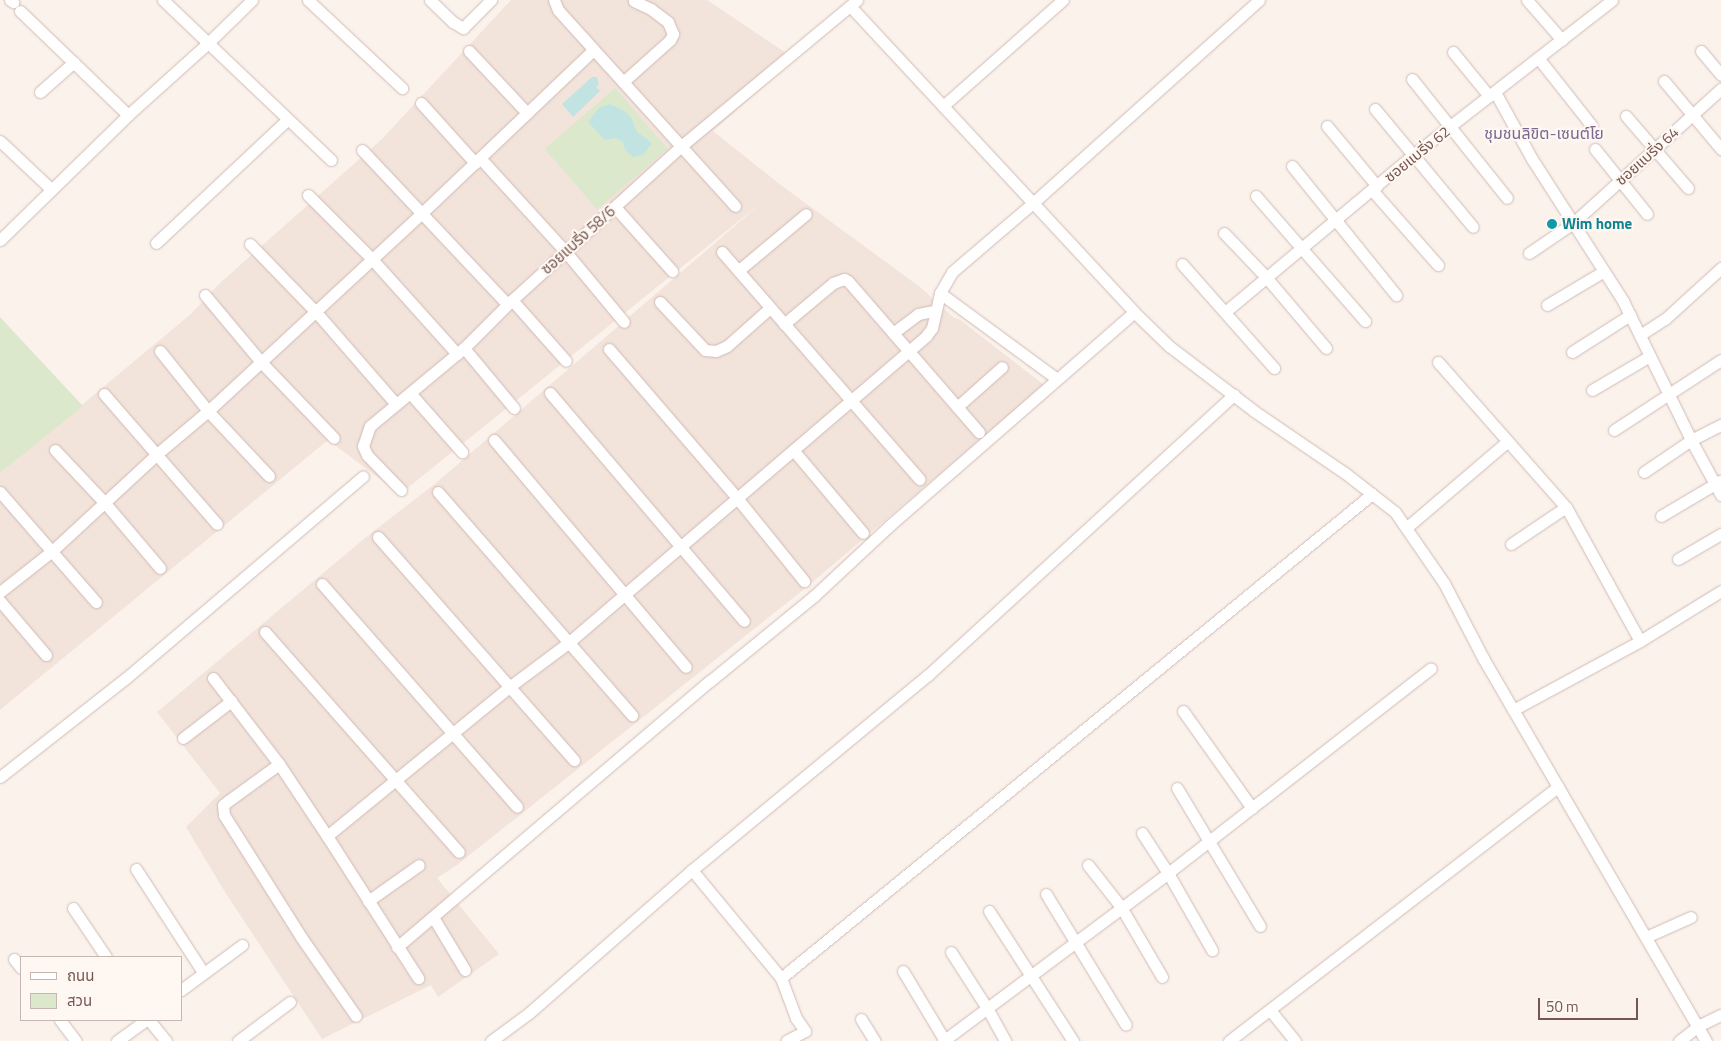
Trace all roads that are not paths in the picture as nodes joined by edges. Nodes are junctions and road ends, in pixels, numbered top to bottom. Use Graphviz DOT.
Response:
graph roads {
  1 [pos="163,0"];
  2 [pos="252,0"];
  3 [pos="308,0"];
  4 [pos="430,0"];
  5 [pos="491,0"];
  6 [pos="554,0"];
  7 [pos="1063,0"];
  8 [pos="1259,0"];
  9 [pos="1527,0"];
  10 [pos="1612,0"];
  11 [pos="634,1"];
  12 [pos="853,3"];
  13 [pos="14,4"];
  14 [pos="1599,4"];
  15 [pos="1562,40"];
  16 [pos="209,42"];
  17 [pos="593,50"];
  18 [pos="469,51"];
  19 [pos="1701,51"];
  20 [pos="1452,52"];
  21 [pos="1539,58"];
  22 [pos="74,62"];
  23 [pos="1721,74"];
  24 [pos="1412,78"];
  25 [pos="1664,81"];
  26 [pos="623,82"];
  27 [pos="402,88"];
  28 [pos="1721,89"];
  29 [pos="40,92"];
  30 [pos="1492,94"];
  31 [pos="421,103"];
  32 [pos="944,106"];
  33 [pos="1375,109"];
  34 [pos="527,113"];
  35 [pos="128,115"];
  36 [pos="1693,115"];
  37 [pos="1626,116"];
  38 [pos="287,120"];
  39 [pos="1327,126"];
  40 [pos="1450,126"];
  41 [pos="1592,126"];
  42 [pos="0,141"];
  43 [pos="680,147"];
  44 [pos="1595,148"];
  45 [pos="1654,149"];
  46 [pos="1721,149"];
  47 [pos="362,150"];
  48 [pos="1413,155"];
  49 [pos="331,160"];
  50 [pos="477,161"];
  51 [pos="1292,166"];
  52 [pos="1620,180"];
  53 [pos="1374,188"];
  54 [pos="1688,188"];
  55 [pos="51,189"];
  56 [pos="308,195"];
  57 [pos="1256,196"];
  58 [pos="1507,198"];
  59 [pos="1034,202"];
  60 [pos="735,206"];
  61 [pos="615,207"];
  62 [pos="423,212"];
  63 [pos="806,214"];
  64 [pos="1647,214"];
  65 [pos="1336,220"];
  66 [pos="1573,223"];
  67 [pos="1473,228"];
  68 [pos="1224,233"];
  69 [pos="0,240"];
  70 [pos="156,243"];
  71 [pos="250,244"];
  72 [pos="1302,248"];
  73 [pos="565,251"];
  74 [pos="722,252"];
  75 [pos="1529,253"];
  76 [pos="370,258"];
  77 [pos="1182,264"];
  78 [pos="1438,264"];
  79 [pos="1721,268"];
  80 [pos="738,270"];
  81 [pos="672,271"];
  82 [pos="1604,271"];
  83 [pos="1266,278"];
  84 [pos="940,293"];
  85 [pos="205,295"];
  86 [pos="1396,295"];
  87 [pos="510,302"];
  88 [pos="660,302"];
  89 [pos="1547,304"];
  90 [pos="770,308"];
  91 [pos="934,311"];
  92 [pos="316,312"];
  93 [pos="1134,312"];
  94 [pos="1225,312"];
  95 [pos="1630,315"];
  96 [pos="1365,321"];
  97 [pos="624,322"];
  98 [pos="784,324"];
  99 [pos="893,333"];
  100 [pos="1640,335"];
  101 [pos="1326,348"];
  102 [pos="609,349"];
  103 [pos="160,351"];
  104 [pos="460,351"];
  105 [pos="909,352"];
  106 [pos="1572,352"];
  107 [pos="1650,356"];
  108 [pos="1721,360"];
  109 [pos="566,361"];
  110 [pos="261,362"];
  111 [pos="1438,362"];
  112 [pos="1002,367"];
  113 [pos="1274,368"];
  114 [pos="1057,379"];
  115 [pos="1592,390"];
  116 [pos="410,393"];
  117 [pos="104,394"];
  118 [pos="550,394"];
  119 [pos="1234,395"];
  120 [pos="1669,395"];
  121 [pos="850,401"];
  122 [pos="396,404"];
  123 [pos="957,407"];
  124 [pos="514,408"];
  125 [pos="208,411"];
  126 [pos="1721,425"];
  127 [pos="1614,430"];
  128 [pos="979,432"];
  129 [pos="334,438"];
  130 [pos="494,440"];
  131 [pos="1691,440"];
  132 [pos="1508,441"];
  133 [pos="55,450"];
  134 [pos="794,451"];
  135 [pos="462,452"];
  136 [pos="157,454"];
  137 [pos="1644,472"];
  138 [pos="269,476"];
  139 [pos="364,476"];
  140 [pos="918,479"];
  141 [pos="1718,482"];
  142 [pos="401,490"];
  143 [pos="0,492"];
  144 [pos="438,492"];
  145 [pos="1372,494"];
  146 [pos="1721,495"];
  147 [pos="736,498"];
  148 [pos="105,503"];
  149 [pos="1566,506"];
  150 [pos="1661,516"];
  151 [pos="217,524"];
  152 [pos="1406,528"];
  153 [pos="863,533"];
  154 [pos="1721,534"];
  155 [pos="378,537"];
  156 [pos="1511,544"];
  157 [pos="681,545"];
  158 [pos="52,551"];
  159 [pos="1678,559"];
  160 [pos="160,568"];
  161 [pos="804,581"];
  162 [pos="322,584"];
  163 [pos="1721,591"];
  164 [pos="0,592"];
  165 [pos="624,595"];
  166 [pos="0,602"];
  167 [pos="96,602"];
  168 [pos="744,621"];
  169 [pos="266,632"];
  170 [pos="1640,641"];
  171 [pos="568,643"];
  172 [pos="46,656"];
  173 [pos="686,667"];
  174 [pos="1432,668"];
  175 [pos="213,678"];
  176 [pos="509,687"];
  177 [pos="232,701"];
  178 [pos="1513,710"];
  179 [pos="1183,711"];
  180 [pos="632,715"];
  181 [pos="453,734"];
  182 [pos="183,738"];
  183 [pos="574,760"];
  184 [pos="279,764"];
  185 [pos="0,777"];
  186 [pos="396,780"];
  187 [pos="1558,787"];
  188 [pos="1177,788"];
  189 [pos="517,807"];
  190 [pos="1252,808"];
  191 [pos="1142,833"];
  192 [pos="327,836"];
  193 [pos="1208,842"];
  194 [pos="459,852"];
  195 [pos="419,865"];
  196 [pos="1088,865"];
  197 [pos="136,869"];
  198 [pos="692,870"];
  199 [pos="1168,873"];
  200 [pos="1046,894"];
  201 [pos="368,901"];
  202 [pos="1121,907"];
  203 [pos="73,908"];
  204 [pos="989,910"];
  205 [pos="433,917"];
  206 [pos="1691,917"];
  207 [pos="1260,926"];
  208 [pos="1646,937"];
  209 [pos="1076,941"];
  210 [pos="242,946"];
  211 [pos="398,947"];
  212 [pos="1212,950"];
  213 [pos="951,952"];
  214 [pos="105,956"];
  215 [pos="14,959"];
  216 [pos="20,967"];
  217 [pos="464,970"];
  218 [pos="903,970"];
  219 [pos="203,972"];
  220 [pos="1031,975"];
  221 [pos="1162,977"];
  222 [pos="418,978"];
  223 [pos="781,978"];
  224 [pos="182,989"];
  225 [pos="290,1002"];
  226 [pos="987,1008"];
  227 [pos="1270,1010"];
  228 [pos="1721,1015"];
  229 [pos="356,1016"];
  230 [pos="861,1019"];
  231 [pos="61,1021"];
  232 [pos="146,1021"];
  233 [pos="148,1021"];
  234 [pos="1126,1025"];
  235 [pos="1698,1026"];
  236 [pos="808,1036"];
  237 [pos="76,1041"];
  238 [pos="117,1041"];
  239 [pos="166,1041"];
  240 [pos="238,1041"];
  241 [pos="491,1041"];
  242 [pos="786,1041"];
  243 [pos="876,1041"];
  244 [pos="944,1041"];
  245 [pos="1005,1041"];
  246 [pos="1074,1041"];
  247 [pos="1229,1041"];
  248 [pos="1295,1041"];
  249 [pos="1679,1041"];
  250 [pos="1706,1041"];
  1 -- 16 [label="street"];
  2 -- 16 [label="street"];
  3 -- 27 [label="street"];
  4 -- 5 [label="street"];
  6 -- 17 [label="street"];
  7 -- 32 [label="street"];
  8 -- 59 [label="street"];
  9 -- 15 [label="street"];
  10 -- 14 [label="street, ซอยแบริ่ง 62"];
  11 -- 26 [label="street"];
  12 -- 32 [label="street"];
  12 -- 43 [label="street, ซอยแบริ่ง 58/6"];
  13 -- 22 [label="street"];
  14 -- 15 [label="street, ซอยแบริ่ง 62"];
  15 -- 21 [label="street, ซอยแบริ่ง 62"];
  16 -- 35 [label="street"];
  16 -- 38 [label="street"];
  17 -- 26 [label="street"];
  17 -- 34 [label="street"];
  18 -- 34 [label="street"];
  19 -- 23 [label="street"];
  20 -- 30 [label="street"];
  21 -- 30 [label="street, ซอยแบริ่ง 62"];
  21 -- 41 [label="street"];
  22 -- 29 [label="street"];
  22 -- 35 [label="street"];
  24 -- 40 [label="street"];
  25 -- 36 [label="street"];
  26 -- 43 [label="street"];
  28 -- 36 [label="street, ซอยแบริ่ง 64"];
  30 -- 40 [label="street, ซอยแบริ่ง 62"];
  30 -- 66 [label="street"];
  31 -- 50 [label="street"];
  32 -- 59 [label="street"];
  33 -- 48 [label="street"];
  34 -- 50 [label="street"];
  35 -- 55 [label="street"];
  36 -- 45 [label="street, ซอยแบริ่ง 64"];
  36 -- 46 [label="street"];
  37 -- 45 [label="street"];
  38 -- 49 [label="street"];
  38 -- 70 [label="street"];
  39 -- 53 [label="street"];
  40 -- 48 [label="street, ซอยแบริ่ง 62"];
  40 -- 58 [label="street"];
  42 -- 55 [label="street"];
  43 -- 60 [label="street"];
  43 -- 61 [label="street, ซอยแบริ่ง 58/6"];
  44 -- 52 [label="street"];
  45 -- 52 [label="street, ซอยแบริ่ง 64"];
  45 -- 54 [label="street"];
  47 -- 62 [label="street"];
  48 -- 53 [label="street, ซอยแบริ่ง 62"];
  48 -- 67 [label="street"];
  50 -- 62 [label="street"];
  50 -- 73 [label="street"];
  51 -- 65 [label="street"];
  52 -- 64 [label="street"];
  52 -- 66 [label="street, ซอยแบริ่ง 64"];
  53 -- 65 [label="street, ซอยแบริ่ง 62"];
  53 -- 78 [label="street"];
  55 -- 69 [label="street"];
  56 -- 76 [label="street"];
  57 -- 72 [label="street"];
  59 -- 84 [label="street"];
  59 -- 93 [label="street"];
  61 -- 73 [label="street, ซอยแบริ่ง 58/6"];
  61 -- 81 [label="street"];
  62 -- 76 [label="street"];
  62 -- 87 [label="street"];
  63 -- 80 [label="street"];
  65 -- 72 [label="street, ซอยแบริ่ง 62"];
  65 -- 86 [label="street"];
  66 -- 75 [label="street, ซอยแบริ่ง 64"];
  66 -- 82 [label="street"];
  68 -- 83 [label="street"];
  71 -- 92 [label="street"];
  72 -- 83 [label="street, ซอยแบริ่ง 62"];
  72 -- 96 [label="street"];
  73 -- 87 [label="street, ซอยแบริ่ง 58/6"];
  73 -- 97 [label="street"];
  74 -- 80 [label="street"];
  76 -- 92 [label="street"];
  76 -- 104 [label="street"];
  77 -- 94 [label="street"];
  79 -- 100 [label="street"];
  80 -- 90 [label="street"];
  82 -- 89 [label="street"];
  82 -- 95 [label="street"];
  83 -- 94 [label="street, ซอยแบริ่ง 62"];
  83 -- 101 [label="street"];
  84 -- 91 [label="street"];
  84 -- 114 [label="street"];
  85 -- 110 [label="street"];
  87 -- 104 [label="street, ซอยแบริ่ง 58/6"];
  87 -- 109 [label="street"];
  88 -- 90 [label="street"];
  90 -- 98 [label="street"];
  91 -- 99 [label="street"];
  91 -- 105 [label="street"];
  92 -- 110 [label="street"];
  92 -- 122 [label="street"];
  93 -- 114 [label="street"];
  93 -- 119 [label="street"];
  94 -- 113 [label="street"];
  95 -- 100 [label="street"];
  95 -- 106 [label="street"];
  98 -- 99 [label="street"];
  98 -- 121 [label="street"];
  99 -- 105 [label="street"];
  100 -- 107 [label="street"];
  102 -- 147 [label="street"];
  103 -- 125 [label="street"];
  104 -- 116 [label="street, ซอยแบริ่ง 58/6"];
  104 -- 124 [label="street"];
  105 -- 121 [label="street"];
  105 -- 123 [label="street"];
  107 -- 115 [label="street"];
  107 -- 120 [label="street"];
  108 -- 120 [label="street"];
  110 -- 125 [label="street"];
  110 -- 129 [label="street"];
  111 -- 132 [label="street"];
  112 -- 123 [label="street"];
  114 -- 205 [label="street"];
  116 -- 122 [label="street, ซอยแบริ่ง 58/6"];
  116 -- 135 [label="street"];
  117 -- 136 [label="street"];
  118 -- 157 [label="street"];
  119 -- 145 [label="street"];
  119 -- 198 [label="street"];
  120 -- 127 [label="street"];
  120 -- 131 [label="street"];
  121 -- 134 [label="street"];
  121 -- 140 [label="street"];
  122 -- 142 [label="street, ซอยแบริ่ง 58/6"];
  123 -- 128 [label="street"];
  125 -- 136 [label="street"];
  125 -- 138 [label="street"];
  126 -- 131 [label="street"];
  130 -- 165 [label="street"];
  131 -- 137 [label="street"];
  131 -- 141 [label="street"];
  132 -- 149 [label="street"];
  132 -- 152 [label="street"];
  133 -- 148 [label="street"];
  134 -- 147 [label="street"];
  134 -- 153 [label="street"];
  136 -- 148 [label="street"];
  136 -- 151 [label="street"];
  139 -- 185 [label="street"];
  141 -- 146 [label="street"];
  141 -- 150 [label="street"];
  143 -- 158 [label="street"];
  144 -- 171 [label="street"];
  145 -- 152 [label="street"];
  145 -- 223 [label="street"];
  147 -- 157 [label="street"];
  147 -- 161 [label="street"];
  148 -- 158 [label="street"];
  148 -- 160 [label="street"];
  149 -- 156 [label="street"];
  149 -- 170 [label="street"];
  152 -- 178 [label="street"];
  154 -- 159 [label="street"];
  155 -- 176 [label="street"];
  157 -- 165 [label="street"];
  157 -- 168 [label="street"];
  158 -- 164 [label="street"];
  158 -- 167 [label="street"];
  162 -- 181 [label="street"];
  163 -- 170 [label="street"];
  165 -- 171 [label="street"];
  165 -- 173 [label="street"];
  166 -- 172 [label="street"];
  169 -- 186 [label="street"];
  170 -- 178 [label="street"];
  171 -- 176 [label="street"];
  171 -- 180 [label="street"];
  174 -- 190 [label="street"];
  175 -- 177 [label="street"];
  176 -- 181 [label="street"];
  176 -- 183 [label="street"];
  177 -- 182 [label="street"];
  177 -- 184 [label="street"];
  178 -- 187 [label="street"];
  179 -- 190 [label="street"];
  181 -- 186 [label="street"];
  181 -- 189 [label="street"];
  184 -- 192 [label="street"];
  184 -- 229 [label="street"];
  186 -- 192 [label="street"];
  186 -- 194 [label="street"];
  187 -- 208 [label="street"];
  187 -- 227 [label="street"];
  188 -- 193 [label="street"];
  190 -- 193 [label="street"];
  191 -- 199 [label="street"];
  192 -- 201 [label="street"];
  193 -- 199 [label="street"];
  193 -- 207 [label="street"];
  195 -- 201 [label="street"];
  196 -- 202 [label="street"];
  197 -- 219 [label="street"];
  198 -- 223 [label="street"];
  198 -- 241 [label="street"];
  199 -- 202 [label="street"];
  199 -- 212 [label="street"];
  200 -- 209 [label="street"];
  201 -- 211 [label="street"];
  202 -- 209 [label="street"];
  202 -- 221 [label="street"];
  203 -- 214 [label="street"];
  204 -- 220 [label="street"];
  205 -- 211 [label="street"];
  205 -- 217 [label="street"];
  206 -- 208 [label="street"];
  208 -- 235 [label="street"];
  209 -- 220 [label="street"];
  209 -- 234 [label="street"];
  210 -- 219 [label="street"];
  211 -- 222 [label="street"];
  213 -- 226 [label="street"];
  215 -- 216 [label="street"];
  218 -- 244 [label="street"];
  219 -- 224 [label="street"];
  220 -- 226 [label="street"];
  220 -- 246 [label="street"];
  223 -- 236 [label="street"];
  225 -- 240 [label="street"];
  226 -- 244 [label="street"];
  226 -- 245 [label="street"];
  227 -- 247 [label="street"];
  227 -- 248 [label="street"];
  228 -- 235 [label="street"];
  230 -- 243 [label="street"];
  231 -- 237 [label="street"];
  232 -- 238 [label="street"];
  233 -- 239 [label="street"];
  235 -- 249 [label="street"];
  235 -- 250 [label="street"];
  236 -- 242 [label="street"];
}
